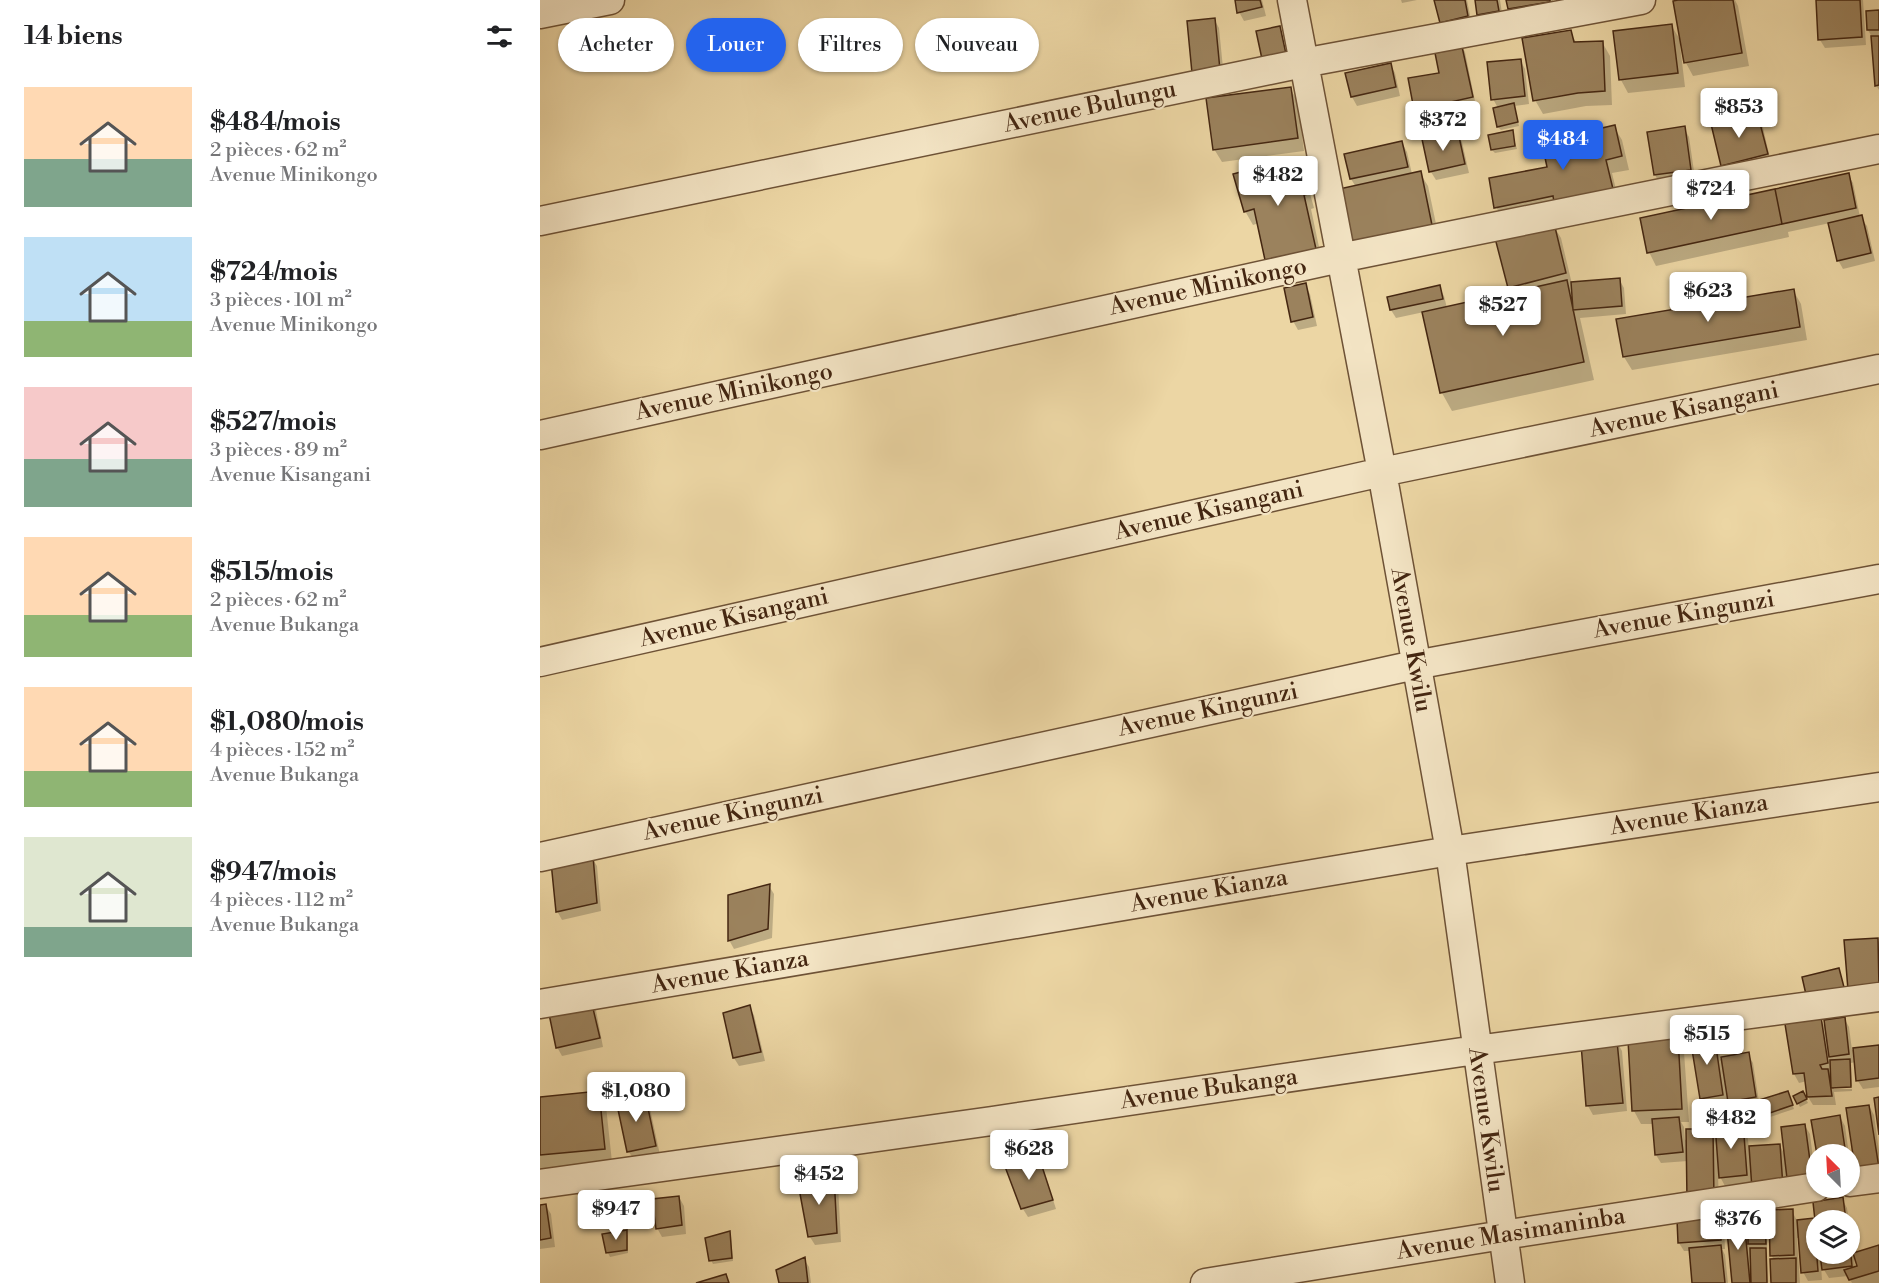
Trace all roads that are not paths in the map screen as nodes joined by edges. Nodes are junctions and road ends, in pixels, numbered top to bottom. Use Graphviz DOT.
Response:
graph roads {
  1 [pos="610,0"];
  2 [pos="1292,0"];
  3 [pos="1641,0"];
  4 [pos="540,14"];
  5 [pos="1303,63"];
  6 [pos="1879,149"];
  7 [pos="540,221"];
  8 [pos="1340,258"];
  9 [pos="1879,369"];
  10 [pos="540,435"];
  11 [pos="1382,472"];
  12 [pos="1879,579"];
  13 [pos="540,662"];
  14 [pos="1415,664"];
  15 [pos="1879,787"];
  16 [pos="1450,851"];
  17 [pos="540,857"];
  18 [pos="1879,997"];
  19 [pos="540,1004"];
  20 [pos="1476,1050"];
  21 [pos="1879,1178"];
  22 [pos="1860,1181"];
  23 [pos="540,1184"];
  24 [pos="1806,1189"];
  25 [pos="1503,1235"];
  26 [pos="1206,1283"];
  27 [pos="1510,1283"];
  1 -- 4 [label="street"];
  2 -- 5 [label="street, Avenue Kwilu"];
  3 -- 5 [label="street, Avenue Bulungu"];
  5 -- 7 [label="street, Avenue Bulungu"];
  5 -- 8 [label="street, Avenue Kwilu"];
  6 -- 8 [label="street, Avenue Minikongo"];
  8 -- 10 [label="street, Avenue Minikongo"];
  8 -- 11 [label="street, Avenue Kwilu"];
  9 -- 11 [label="street, Avenue Kisangani"];
  11 -- 13 [label="street, Avenue Kisangani"];
  11 -- 14 [label="street, Avenue Kwilu"];
  12 -- 14 [label="street, Avenue Kingunzi"];
  14 -- 16 [label="street, Avenue Kwilu"];
  14 -- 17 [label="street, Avenue Kingunzi"];
  15 -- 16 [label="street, Avenue Kianza"];
  16 -- 19 [label="street, Avenue Kianza"];
  16 -- 20 [label="street, Avenue Kwilu"];
  18 -- 20 [label="street, Avenue Bukanga"];
  20 -- 23 [label="street, Avenue Bukanga"];
  20 -- 25 [label="street, Avenue Kwilu"];
  21 -- 22 [label="street"];
  24 -- 25 [label="street, Avenue Masimaninba"];
  25 -- 26 [label="street, Avenue Masimaninba"];
  25 -- 27 [label="street, Avenue Kwilu"];
}
